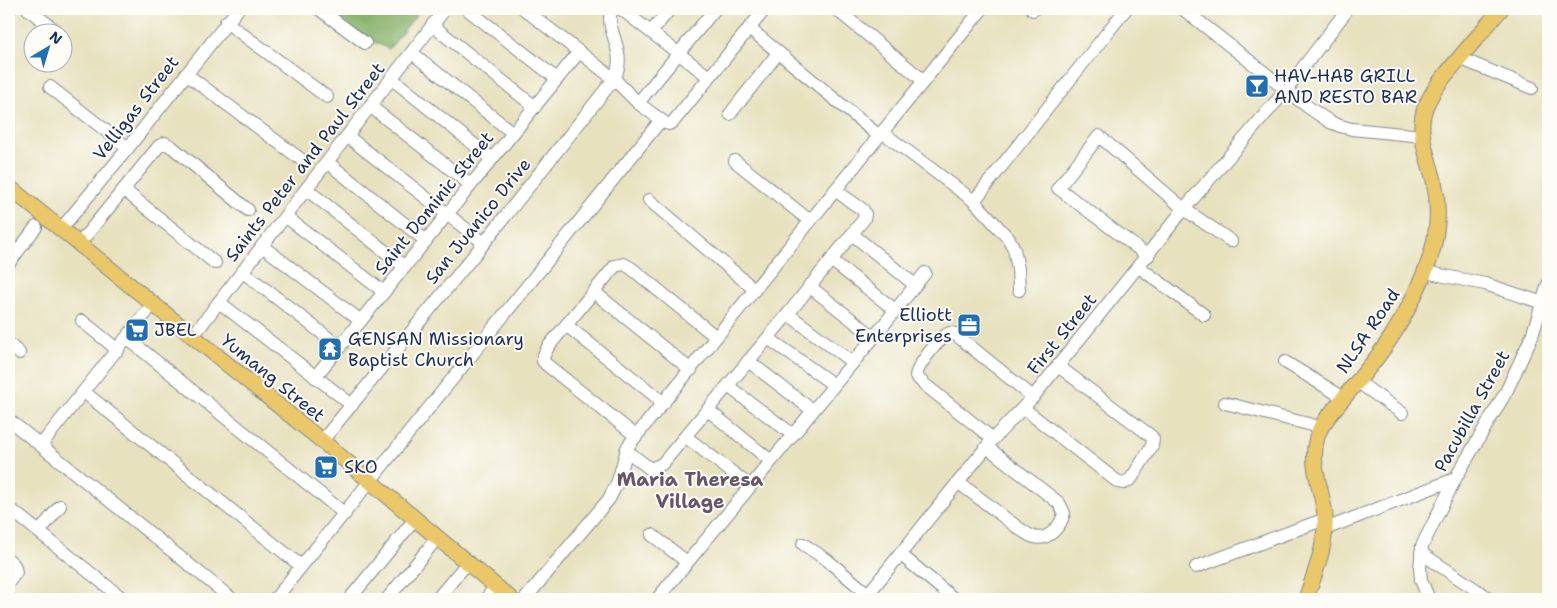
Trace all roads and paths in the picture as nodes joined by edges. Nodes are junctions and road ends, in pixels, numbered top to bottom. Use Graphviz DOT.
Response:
graph roads {
  1 [pos="28,9"];
  2 [pos="238,9"];
  3 [pos="319,9"];
  4 [pos="445,9"];
  5 [pos="467,9"];
  6 [pos="524,9"];
  7 [pos="612,9"];
  8 [pos="621,9"];
  9 [pos="670,9"];
  10 [pos="715,9"];
  11 [pos="765,9"];
  12 [pos="836,9"];
  13 [pos="982,9"];
  14 [pos="1126,9"];
  15 [pos="1183,9"];
  16 [pos="1345,9"];
  17 [pos="1501,9"];
  18 [pos="45,22"];
  19 [pos="226,22"];
  20 [pos="432,26"];
  21 [pos="749,28"];
  22 [pos="651,32"];
  23 [pos="365,43"];
  24 [pos="579,52"];
  25 [pos="412,53"];
  26 [pos="778,53"];
  27 [pos="679,54"];
  28 [pos="1459,58"];
  29 [pos="186,74"];
  30 [pos="709,77"];
  31 [pos="392,78"];
  32 [pos="614,79"];
  33 [pos="557,80"];
  34 [pos="924,81"];
  35 [pos="50,87"];
  36 [pos="1532,88"];
  37 [pos="1286,90"];
  38 [pos="328,97"];
  39 [pos="638,103"];
  40 [pos="370,106"];
  41 [pos="535,107"];
  42 [pos="730,114"];
  43 [pos="660,120"];
  44 [pos="514,133"];
  45 [pos="881,134"];
  46 [pos="348,136"];
  47 [pos="1422,136"];
  48 [pos="128,148"];
  49 [pos="492,159"];
  50 [pos="302,160"];
  51 [pos="735,161"];
  52 [pos="327,162"];
  53 [pos="471,185"];
  54 [pos="9,187"];
  55 [pos="124,190"];
  56 [pos="306,190"];
  57 [pos="835,190"];
  58 [pos="650,200"];
  59 [pos="974,202"];
  60 [pos="1184,209"];
  61 [pos="248,210"];
  62 [pos="448,214"];
  63 [pos="285,216"];
  64 [pos="810,221"];
  65 [pos="36,227"];
  66 [pos="61,229"];
  67 [pos="852,234"];
  68 [pos="426,241"];
  69 [pos="1231,241"];
  70 [pos="484,243"];
  71 [pos="79,244"];
  72 [pos="262,246"];
  73 [pos="1148,256"];
  74 [pos="831,260"];
  75 [pos="9,263"];
  76 [pos="215,263"];
  77 [pos="405,267"];
  78 [pos="1139,267"];
  79 [pos="242,272"];
  80 [pos="1425,272"];
  81 [pos="926,273"];
  82 [pos="1548,284"];
  83 [pos="915,285"];
  84 [pos="809,286"];
  85 [pos="754,289"];
  86 [pos="1020,290"];
  87 [pos="384,292"];
  88 [pos="594,292"];
  89 [pos="219,302"];
  90 [pos="1543,303"];
  91 [pos="153,304"];
  92 [pos="895,310"];
  93 [pos="788,314"];
  94 [pos="1204,314"];
  95 [pos="82,321"];
  96 [pos="360,321"];
  97 [pos="566,326"];
  98 [pos="192,337"];
  99 [pos="716,337"];
  100 [pos="874,337"];
  101 [pos="127,338"];
  102 [pos="768,338"];
  103 [pos="9,344"];
  104 [pos="340,347"];
  105 [pos="118,350"];
  106 [pos="19,353"];
  107 [pos="748,361"];
  108 [pos="852,362"];
  109 [pos="1285,362"];
  110 [pos="1058,366"];
  111 [pos="691,370"];
  112 [pos="316,377"];
  113 [pos="1358,382"];
  114 [pos="834,385"];
  115 [pos="728,386"];
  116 [pos="84,392"];
  117 [pos="1033,397"];
  118 [pos="1344,398"];
  119 [pos="664,403"];
  120 [pos="1225,403"];
  121 [pos="352,405"];
  122 [pos="1023,408"];
  123 [pos="708,410"];
  124 [pos="812,410"];
  125 [pos="1402,413"];
  126 [pos="9,420"];
  127 [pos="1320,427"];
  128 [pos="792,434"];
  129 [pos="636,436"];
  130 [pos="686,437"];
  131 [pos="322,442"];
  132 [pos="990,443"];
  133 [pos="41,445"];
  134 [pos="626,450"];
  135 [pos="771,461"];
  136 [pos="1455,479"];
  137 [pos="371,482"];
  138 [pos="959,483"];
  139 [pos="750,486"];
  140 [pos="60,506"];
  141 [pos="9,508"];
  142 [pos="345,514"];
  143 [pos="415,518"];
  144 [pos="1325,524"];
  145 [pos="39,532"];
  146 [pos="652,535"];
  147 [pos="438,537"];
  148 [pos="803,544"];
  149 [pos="1421,553"];
  150 [pos="900,554"];
  151 [pos="9,560"];
  152 [pos="468,562"];
  153 [pos="687,562"];
  154 [pos="301,566"];
  155 [pos="1196,566"];
  156 [pos="9,582"];
  157 [pos="496,586"];
  158 [pos="352,596"];
  159 [pos="869,598"];
  160 [pos="123,599"];
  161 [pos="232,599"];
  162 [pos="276,599"];
  163 [pos="387,599"];
  164 [pos="437,599"];
  165 [pos="486,599"];
  166 [pos="512,599"];
  167 [pos="525,599"];
  168 [pos="656,599"];
  169 [pos="954,599"];
  170 [pos="1306,599"];
  171 [pos="1429,599"];
  172 [pos="1490,599"];
  1 -- 18 [label="street"];
  2 -- 19 [label="street, Velligas Street"];
  3 -- 23 [label="street"];
  4 -- 20 [label="street, Saints Peter and Paul Street"];
  5 -- 33 [label="street"];
  6 -- 24 [label="street"];
  7 -- 32 [label="street, San Juanico Drive"];
  8 -- 22 [label="street"];
  9 -- 22 [label="street"];
  10 -- 27 [label="street"];
  11 -- 21 [label="street"];
  12 -- 34 [label="street"];
  13 -- 34 [label="street"];
  14 -- 59 [label="street"];
  15 -- 37 [label="street"];
  16 -- 37 [label="street, First Street"];
  17 -- 28 [label="main road, NLSA Road"];
  19 -- 29 [label="street, Velligas Street"];
  19 -- 38 [label="street"];
  20 -- 25 [label="street, Saints Peter and Paul Street"];
  20 -- 41 [label="street"];
  21 -- 26 [label="street"];
  21 -- 30 [label="street"];
  22 -- 27 [label="street"];
  24 -- 32 [label="street"];
  24 -- 33 [label="street, Saint Dominic Street"];
  25 -- 31 [label="street, Saints Peter and Paul Street"];
  25 -- 44 [label="street"];
  26 -- 42 [label="street"];
  26 -- 45 [label="street"];
  27 -- 30 [label="street"];
  27 -- 39 [label="street"];
  28 -- 36 [label="street"];
  28 -- 47 [label="main road, NLSA Road"];
  29 -- 48 [label="street, Velligas Street"];
  29 -- 50 [label="street"];
  30 -- 43 [label="street"];
  31 -- 40 [label="street, Saints Peter and Paul Street"];
  31 -- 49 [label="street"];
  32 -- 39 [label="street"];
  32 -- 70 [label="street, San Juanico Drive"];
  33 -- 41 [label="street, Saint Dominic Street"];
  34 -- 45 [label="street"];
  35 -- 48 [label="street"];
  37 -- 47 [label="street"];
  37 -- 60 [label="street, First Street"];
  39 -- 43 [label="street"];
  40 -- 46 [label="street, Saints Peter and Paul Street"];
  40 -- 53 [label="street"];
  41 -- 44 [label="street, Saint Dominic Street"];
  43 -- 137 [label="street"];
  44 -- 49 [label="street, Saint Dominic Street"];
  45 -- 57 [label="street"];
  45 -- 59 [label="street"];
  46 -- 52 [label="street, Saints Peter and Paul Street"];
  46 -- 62 [label="street"];
  47 -- 80 [label="main road, NLSA Road"];
  48 -- 66 [label="street, Velligas Street"];
  49 -- 53 [label="street, Saint Dominic Street"];
  51 -- 64 [label="street"];
  52 -- 56 [label="street, Saints Peter and Paul Street"];
  52 -- 68 [label="street"];
  53 -- 62 [label="street, Saint Dominic Street"];
  54 -- 66 [label="main road, Yumang Street"];
  55 -- 61 [label="street"];
  55 -- 71 [label="street"];
  55 -- 76 [label="street"];
  56 -- 63 [label="street, Saints Peter and Paul Street"];
  56 -- 77 [label="street"];
  57 -- 64 [label="street"];
  57 -- 67 [label="street"];
  58 -- 85 [label="street"];
  59 -- 86 [label="street"];
  60 -- 69 [label="street"];
  60 -- 73 [label="street, First Street"];
  60 -- 73 [label="street"];
  62 -- 68 [label="street, Saint Dominic Street"];
  62 -- 70 [label="street"];
  63 -- 72 [label="street, Saints Peter and Paul Street"];
  63 -- 87 [label="street"];
  64 -- 85 [label="street"];
  65 -- 75 [label="street"];
  66 -- 71 [label="main road, Yumang Street"];
  67 -- 74 [label="street"];
  67 -- 83 [label="street"];
  68 -- 77 [label="street, Saint Dominic Street"];
  70 -- 121 [label="street, San Juanico Drive"];
  71 -- 91 [label="main road, Yumang Street"];
  72 -- 79 [label="street, Saints Peter and Paul Street"];
  72 -- 96 [label="street"];
  73 -- 78 [label="street, First Street"];
  74 -- 84 [label="street"];
  74 -- 92 [label="street"];
  77 -- 87 [label="street, Saint Dominic Street"];
  78 -- 94 [label="street"];
  78 -- 110 [label="street, First Street"];
  79 -- 89 [label="street, Saints Peter and Paul Street"];
  79 -- 104 [label="street"];
  80 -- 90 [label="street"];
  80 -- 113 [label="main road, NLSA Road"];
  81 -- 83 [label="street"];
  82 -- 90 [label="street, Pacubilla Street"];
  83 -- 92 [label="street"];
  84 -- 93 [label="street"];
  84 -- 100 [label="street"];
  85 -- 99 [label="street"];
  87 -- 96 [label="street, Saint Dominic Street"];
  88 -- 97 [label="street"];
  88 -- 99 [label="street"];
  88 -- 111 [label="street"];
  89 -- 98 [label="street, Saints Peter and Paul Street"];
  89 -- 112 [label="street"];
  90 -- 136 [label="street, Pacubilla Street"];
  91 -- 98 [label="main road, Yumang Street"];
  91 -- 101 [label="street"];
  92 -- 100 [label="street"];
  93 -- 102 [label="street"];
  93 -- 108 [label="street"];
  95 -- 105 [label="street"];
  96 -- 104 [label="street, Saint Dominic Street"];
  97 -- 119 [label="street"];
  97 -- 129 [label="street"];
  98 -- 131 [label="main road, Yumang Street"];
  99 -- 111 [label="street"];
  100 -- 108 [label="street"];
  101 -- 105 [label="street"];
  101 -- 142 [label="street"];
  102 -- 107 [label="street"];
  102 -- 114 [label="street"];
  103 -- 106 [label="street"];
  104 -- 112 [label="street, Saint Dominic Street"];
  105 -- 116 [label="street"];
  107 -- 115 [label="street"];
  107 -- 124 [label="street"];
  108 -- 114 [label="street"];
  109 -- 118 [label="street"];
  110 -- 117 [label="street, First Street"];
  110 -- 122 [label="street"];
  111 -- 119 [label="street"];
  112 -- 121 [label="street"];
  113 -- 118 [label="main road, NLSA Road"];
  113 -- 125 [label="street"];
  114 -- 124 [label="street"];
  115 -- 123 [label="street"];
  115 -- 128 [label="street"];
  116 -- 133 [label="street"];
  116 -- 154 [label="street"];
  117 -- 122 [label="street, First Street"];
  117 -- 132 [label="street"];
  118 -- 127 [label="main road, NLSA Road"];
  119 -- 129 [label="street"];
  120 -- 127 [label="street"];
  121 -- 131 [label="street, San Juanico Drive"];
  122 -- 132 [label="street, First Street"];
  123 -- 130 [label="street"];
  123 -- 135 [label="street"];
  124 -- 128 [label="street"];
  126 -- 133 [label="street"];
  127 -- 144 [label="main road, NLSA Road"];
  128 -- 135 [label="street"];
  129 -- 134 [label="street"];
  130 -- 134 [label="street"];
  130 -- 139 [label="street"];
  131 -- 137 [label="main road, Yumang Street"];
  132 -- 138 [label="street, First Street"];
  132 -- 138 [label="street"];
  133 -- 161 [label="street"];
  134 -- 167 [label="street"];
  135 -- 139 [label="street"];
  136 -- 144 [label="street"];
  136 -- 149 [label="street, Pacubilla Street"];
  137 -- 142 [label="street"];
  137 -- 143 [label="main road, Yumang Street"];
  138 -- 150 [label="street, First Street"];
  139 -- 153 [label="street"];
  140 -- 145 [label="street"];
  141 -- 145 [label="street"];
  142 -- 154 [label="street"];
  143 -- 147 [label="main road, Yumang Street"];
  143 -- 158 [label="street"];
  144 -- 155 [label="street"];
  144 -- 170 [label="main road, NLSA Road"];
  145 -- 160 [label="street"];
  146 -- 153 [label="street"];
  147 -- 152 [label="main road, Yumang Street"];
  147 -- 163 [label="street"];
  148 -- 159 [label="street"];
  149 -- 171 [label="street"];
  149 -- 172 [label="street"];
  150 -- 159 [label="street, First Street"];
  150 -- 169 [label="street"];
  151 -- 156 [label="street"];
  152 -- 157 [label="main road, Yumang Street"];
  152 -- 164 [label="street"];
  153 -- 168 [label="street"];
  154 -- 162 [label="street"];
  157 -- 165 [label="street"];
  157 -- 166 [label="main road, Yumang Street"];
}
